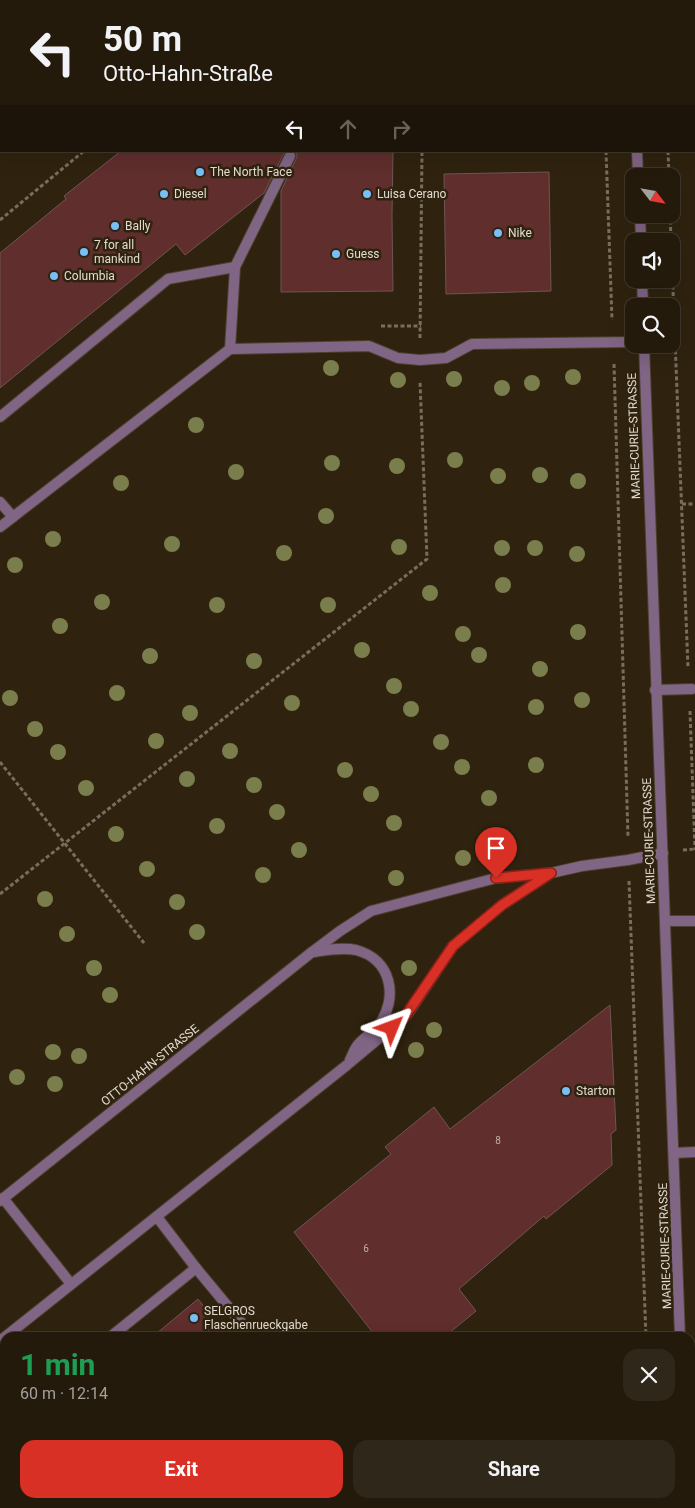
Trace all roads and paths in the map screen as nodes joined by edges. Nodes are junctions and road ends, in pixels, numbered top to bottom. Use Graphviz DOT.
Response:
graph roads {
  1 [pos="83,152"];
  2 [pos="422,152"];
  3 [pos="606,152"];
  4 [pos="637,152"];
  5 [pos="668,152"];
  6 [pos="290,156"];
  7 [pos="638,168"];
  8 [pos="669,168"];
  9 [pos="0,220"];
  10 [pos="670,223"];
  11 [pos="235,267"];
  12 [pos="613,342"];
  13 [pos="625,342"];
  14 [pos="230,348"];
  15 [pos="644,353"];
  16 [pos="420,360"];
  17 [pos="0,417"];
  18 [pos="0,502"];
  19 [pos="682,504"];
  20 [pos="695,504"];
  21 [pos="13,517"];
  22 [pos="0,527"];
  23 [pos="691,689"];
  24 [pos="655,690"];
  25 [pos="0,762"];
  26 [pos="65,844"];
  27 [pos="695,850"];
  28 [pos="663,853"];
  29 [pos="628,860"];
  30 [pos="551,873"];
  31 [pos="0,894"];
  32 [pos="665,921"];
  33 [pos="695,921"];
  34 [pos="144,943"];
  35 [pos="312,952"];
  36 [pos="347,1066"];
  37 [pos="695,1152"];
  38 [pos="674,1153"];
  39 [pos="1,1198"];
  40 [pos="157,1216"];
  41 [pos="196,1268"];
  42 [pos="71,1284"];
  43 [pos="11,1332"];
  44 [pos="116,1332"];
  45 [pos="249,1332"];
  46 [pos="646,1332"];
  47 [pos="680,1332"];
  1 -- 9 [label="path"];
  2 -- 16 [label="path"];
  3 -- 12 [label="path"];
  4 -- 7 [label="street"];
  5 -- 8 [label="path"];
  6 -- 11 [label="street"];
  10 -- 19 [label="path"];
  11 -- 14 [label="street"];
  11 -- 17 [label="street"];
  12 -- 13 [label="street"];
  12 -- 16 [label="street"];
  12 -- 29 [label="path"];
  14 -- 16 [label="street"];
  14 -- 21 [label="street"];
  15 -- 24 [label="street, MARIE-CURIE-STRASSE"];
  16 -- 26 [label="path"];
  18 -- 21 [label="street"];
  19 -- 20 [label="path"];
  19 -- 23 [label="path"];
  21 -- 22 [label="street"];
  23 -- 24 [label="street"];
  23 -- 27 [label="path"];
  24 -- 28 [label="street, MARIE-CURIE-STRASSE"];
  25 -- 26 [label="path"];
  26 -- 31 [label="path"];
  26 -- 34 [label="path"];
  28 -- 29 [label="street, OTTO-HAHN-STRASSE"];
  28 -- 32 [label="street, MARIE-CURIE-STRASSE"];
  29 -- 30 [label="street, OTTO-HAHN-STRASSE"];
  29 -- 46 [label="path"];
  30 -- 35 [label="street, OTTO-HAHN-STRASSE"];
  30 -- 36 [label="street, OTTO-HAHN-STRASSE"];
  32 -- 33 [label="street"];
  32 -- 38 [label="street, MARIE-CURIE-STRASSE"];
  35 -- 36 [label="street, OTTO-HAHN-STRASSE"];
  35 -- 39 [label="street, OTTO-HAHN-STRASSE"];
  36 -- 40 [label="street, OTTO-HAHN-STRASSE"];
  37 -- 38 [label="street"];
  38 -- 47 [label="street, MARIE-CURIE-STRASSE"];
  39 -- 42 [label="street, OTTO-HAHN-STRASSE"];
  40 -- 41 [label="street"];
  40 -- 42 [label="street, OTTO-HAHN-STRASSE"];
  41 -- 44 [label="street"];
  41 -- 45 [label="street"];
  42 -- 43 [label="street, OTTO-HAHN-STRASSE"];
}
